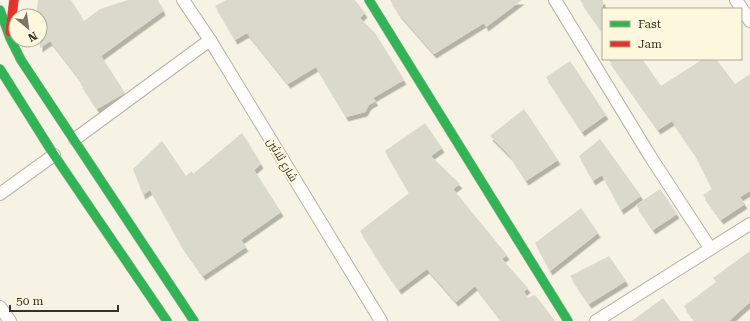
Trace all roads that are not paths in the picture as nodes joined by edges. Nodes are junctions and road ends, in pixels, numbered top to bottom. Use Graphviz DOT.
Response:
graph roads {
  1 [pos="183,0"];
  2 [pos="369,0"];
  3 [pos="555,0"];
  4 [pos="742,9"];
  5 [pos="0,10"];
  6 [pos="750,21"];
  7 [pos="8,32"];
  8 [pos="210,40"];
  9 [pos="15,48"];
  10 [pos="0,71"];
  11 [pos="75,139"];
  12 [pos="54,155"];
  13 [pos="0,194"];
  14 [pos="750,224"];
  15 [pos="710,248"];
  16 [pos="0,308"];
  17 [pos="10,321"];
  18 [pos="167,321"];
  19 [pos="194,321"];
  20 [pos="381,321"];
  21 [pos="568,321"];
  22 [pos="596,321"];
  1 -- 8 [label="street, شارع ثلاثين"];
  2 -- 21 [label="main road"];
  3 -- 15 [label="street"];
  4 -- 6 [label="street"];
  5 -- 7 [label="main road"];
  8 -- 11 [label="street"];
  8 -- 20 [label="street, شارع ثلاثين"];
  9 -- 11 [label="main road"];
  10 -- 12 [label="main road"];
  11 -- 19 [label="main road"];
  12 -- 13 [label="street"];
  12 -- 18 [label="main road"];
  14 -- 15 [label="street"];
  15 -- 22 [label="street"];
  16 -- 17 [label="street"];
}
